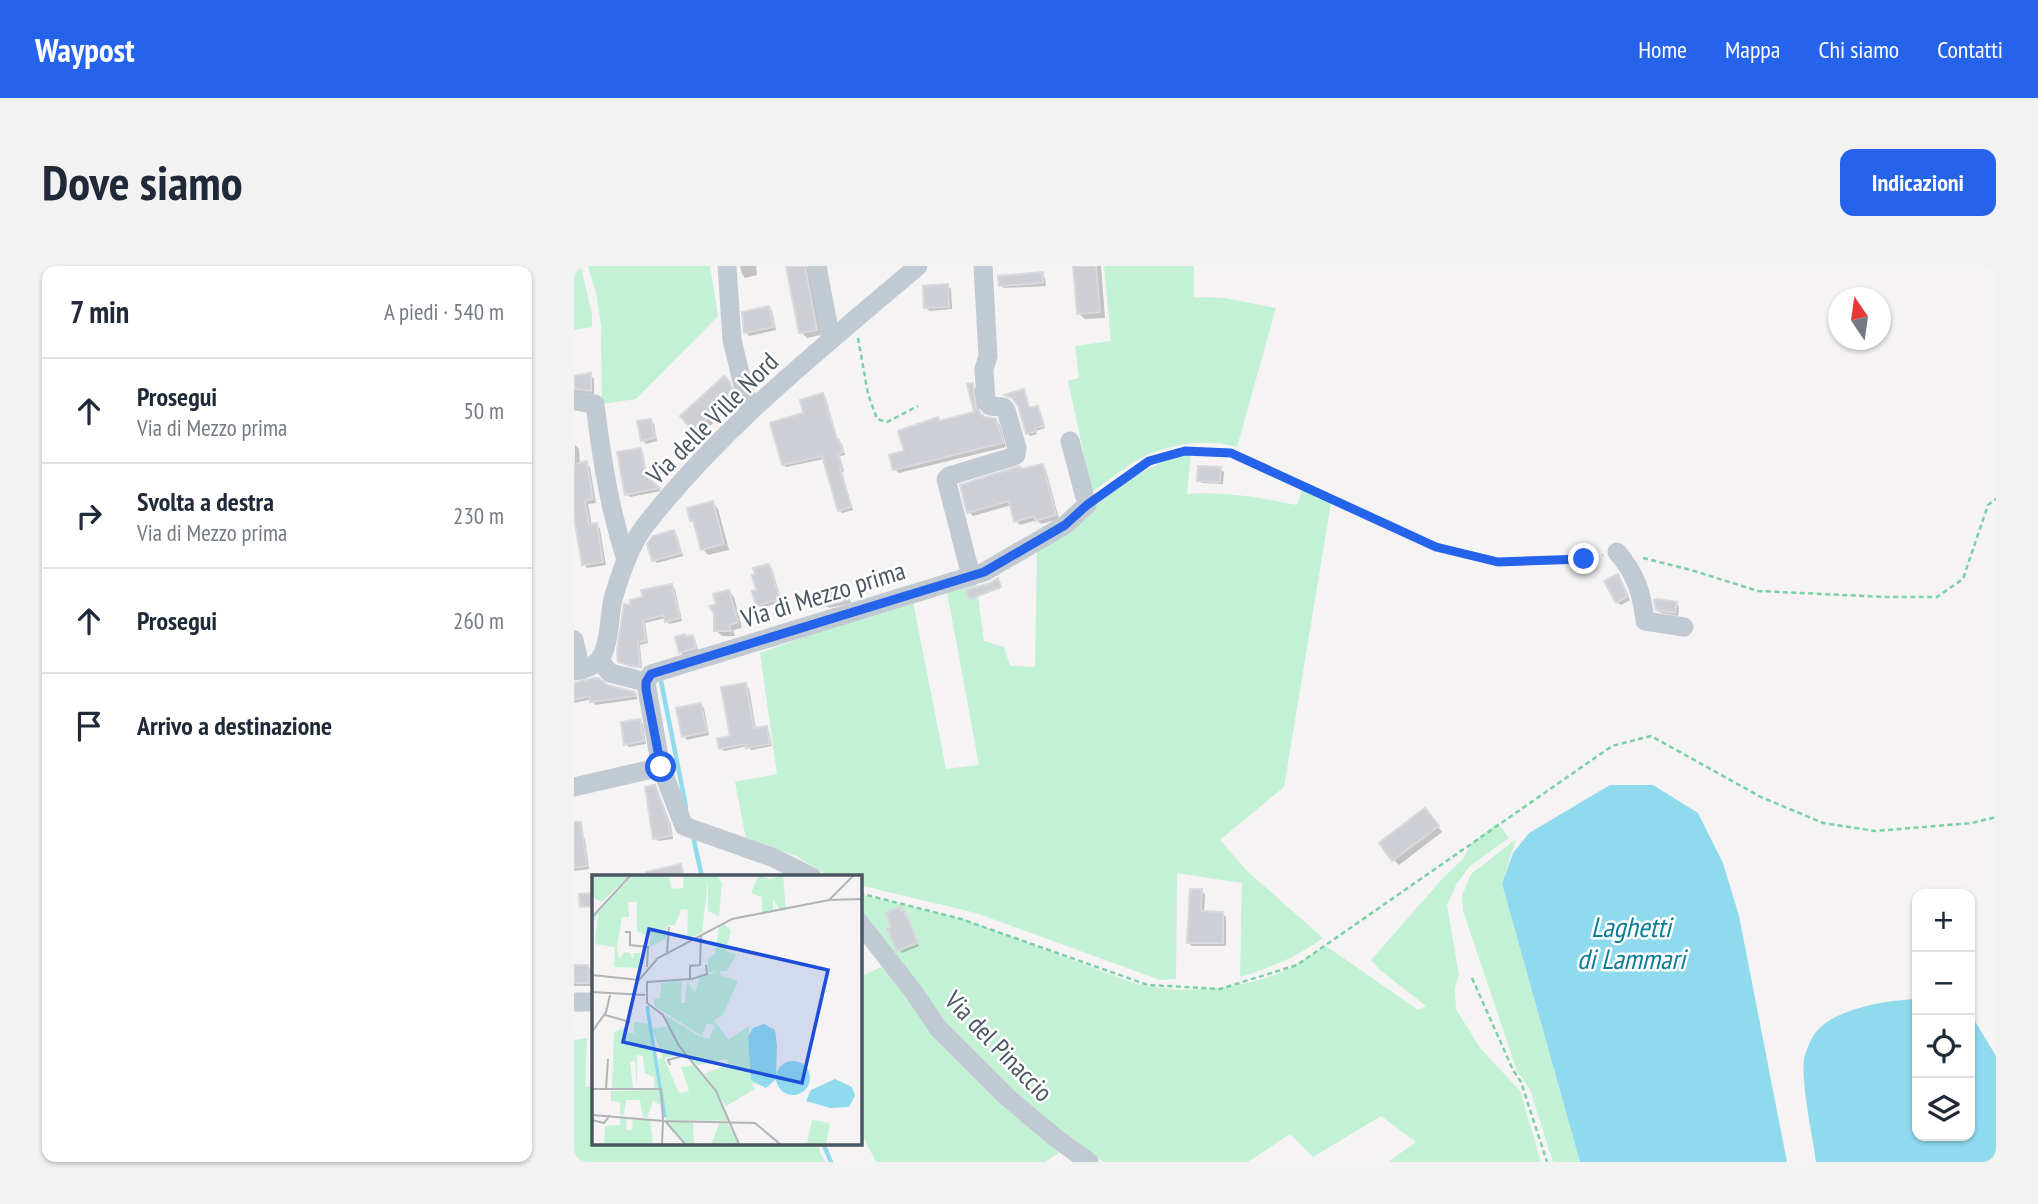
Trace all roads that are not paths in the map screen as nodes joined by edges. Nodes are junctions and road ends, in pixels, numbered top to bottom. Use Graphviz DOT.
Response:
graph roads {
  1 [pos="727,266"];
  2 [pos="817,266"];
  3 [pos="918,266"];
  4 [pos="983,266"];
  5 [pos="831,340"];
  6 [pos="574,401"];
  7 [pos="749,410"];
  8 [pos="1070,441"];
  9 [pos="1617,552"];
  10 [pos="626,561"];
  11 [pos="971,576"];
  12 [pos="1684,626"];
  13 [pos="574,640"];
  14 [pos="599,660"];
  15 [pos="578,671"];
  16 [pos="646,682"];
  17 [pos="661,767"];
  18 [pos="574,787"];
  19 [pos="808,875"];
  20 [pos="861,925"];
  21 [pos="1075,1158"];
  1 -- 7 [label="street"];
  2 -- 5 [label="street"];
  3 -- 5 [label="street, Via delle Ville Nord"];
  4 -- 11 [label="street"];
  5 -- 7 [label="street, Via delle Ville Nord"];
  6 -- 10 [label="street"];
  7 -- 10 [label="street, Via delle Ville Nord"];
  8 -- 11 [label="street, Via di Mezzo prima"];
  9 -- 12 [label="street"];
  10 -- 14 [label="street, Via delle Ville Nord"];
  11 -- 16 [label="street, Via di Mezzo prima"];
  13 -- 15 [label="street"];
  14 -- 15 [label="street"];
  14 -- 16 [label="street"];
  16 -- 17 [label="street"];
  17 -- 18 [label="street"];
  17 -- 19 [label="street"];
  20 -- 21 [label="street, Via del Pinaccio"];
}
